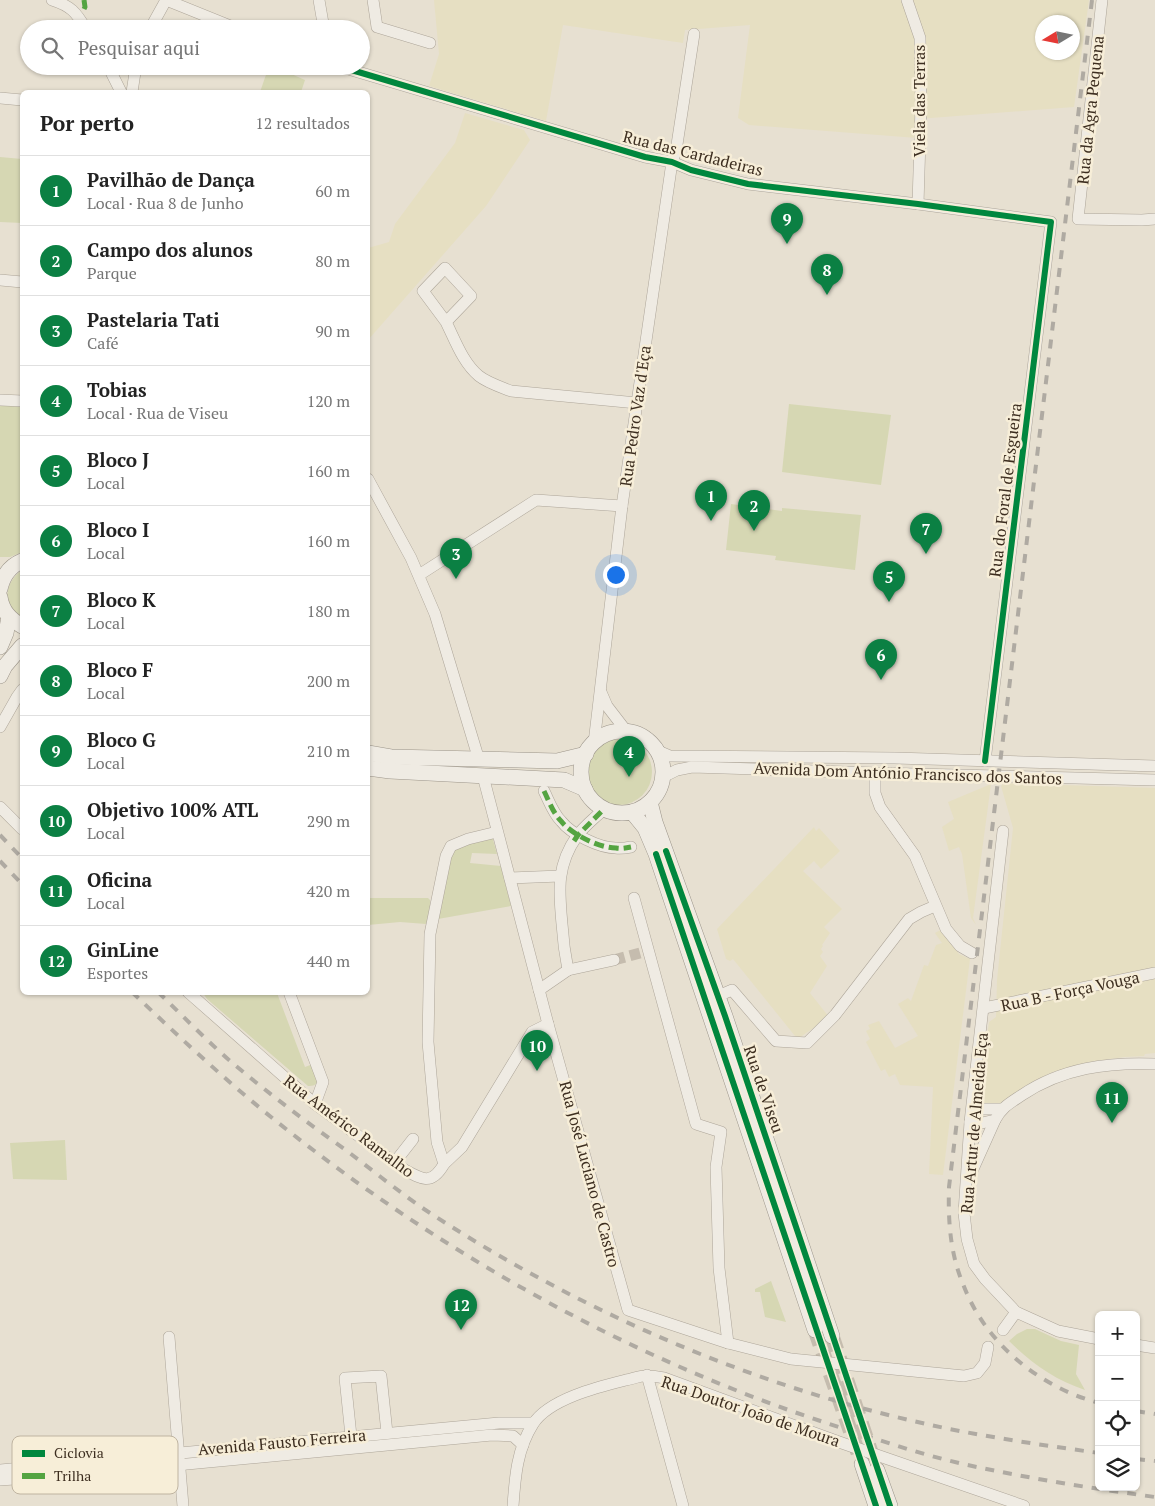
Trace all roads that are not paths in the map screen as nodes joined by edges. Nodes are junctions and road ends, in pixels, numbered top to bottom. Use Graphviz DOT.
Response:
graph roads {
  1 [pos="52,0"];
  2 [pos="166,0"];
  3 [pos="319,0"];
  4 [pos="372,0"];
  5 [pos="907,0"];
  6 [pos="1102,0"];
  7 [pos="81,20"];
  8 [pos="155,20"];
  9 [pos="216,20"];
  10 [pos="322,20"];
  11 [pos="694,34"];
  12 [pos="430,43"];
  13 [pos="112,75"];
  14 [pos="368,75"];
  15 [pos="115,80"];
  16 [pos="133,87"];
  17 [pos="119,90"];
  18 [pos="0,98"];
  19 [pos="20,100"];
  20 [pos="672,162"];
  21 [pos="918,204"];
  22 [pos="1155,219"];
  23 [pos="1051,222"];
  24 [pos="0,280"];
  25 [pos="20,282"];
  26 [pos="446,322"];
  27 [pos="0,400"];
  28 [pos="20,401"];
  29 [pos="637,403"];
  30 [pos="370,482"];
  31 [pos="622,506"];
  32 [pos="11,566"];
  33 [pos="419,575"];
  34 [pos="0,588"];
  35 [pos="0,599"];
  36 [pos="9,616"];
  37 [pos="20,624"];
  38 [pos="0,647"];
  39 [pos="20,649"];
  40 [pos="3,671"];
  41 [pos="20,692"];
  42 [pos="601,692"];
  43 [pos="0,727"];
  44 [pos="627,732"];
  45 [pos="590,748"];
  46 [pos="656,750"];
  47 [pos="370,753"];
  48 [pos="479,760"];
  49 [pos="985,761"];
  50 [pos="1155,766"];
  51 [pos="370,768"];
  52 [pos="875,773"];
  53 [pos="483,776"];
  54 [pos="663,777"];
  55 [pos="1155,780"];
  56 [pos="585,789"];
  57 [pos="544,791"];
  58 [pos="650,802"];
  59 [pos="0,807"];
  60 [pos="604,809"];
  61 [pos="632,812"];
  62 [pos="20,827"];
  63 [pos="1003,831"];
  64 [pos="497,832"];
  65 [pos="578,835"];
  66 [pos="631,847"];
  67 [pos="560,876"];
  68 [pos="510,878"];
  69 [pos="634,898"];
  70 [pos="935,906"];
  71 [pos="972,953"];
  72 [pos="614,960"];
  73 [pos="568,970"];
  74 [pos="1155,973"];
  75 [pos="539,990"];
  76 [pos="190,995"];
  77 [pos="290,995"];
  78 [pos="718,996"];
  79 [pos="984,1008"];
  80 [pos="548,1024"];
  81 [pos="1155,1064"];
  82 [pos="315,1104"];
  83 [pos="972,1109"];
  84 [pos="1001,1109"];
  85 [pos="995,1120"];
  86 [pos="970,1122"];
  87 [pos="412,1139"];
  88 [pos="395,1162"];
  89 [pos="444,1164"];
  90 [pos="965,1189"];
  91 [pos="1016,1312"];
  92 [pos="815,1330"];
  93 [pos="1003,1330"];
  94 [pos="832,1336"];
  95 [pos="169,1338"];
  96 [pos="1095,1338"];
  97 [pos="728,1343"];
  98 [pos="1140,1346"];
  99 [pos="988,1348"];
  100 [pos="1155,1348"];
  101 [pos="647,1375"];
  102 [pos="534,1423"];
  103 [pos="387,1433"];
  104 [pos="177,1436"];
  105 [pos="351,1436"];
  106 [pos="523,1445"];
  107 [pos="178,1452"];
  108 [pos="179,1464"];
  109 [pos="862,1464"];
  110 [pos="877,1470"];
  111 [pos="183,1506"];
  112 [pos="513,1506"];
  113 [pos="683,1506"];
  114 [pos="876,1506"];
  115 [pos="890,1506"];
  116 [pos="1024,1506"];
  1 -- 7 [label="street"];
  2 -- 8 [label="street"];
  2 -- 9 [label="street"];
  3 -- 10 [label="street"];
  4 -- 12 [label="street"];
  5 -- 21 [label="street, Viela das Terras"];
  6 -- 22 [label="street, Rua da Agra Pequena"];
  11 -- 20 [label="street, Rua Pedro Vaz d'Eça"];
  13 -- 15 [label="street"];
  14 -- 20 [label="street, Rua das Cardadeiras"];
  15 -- 16 [label="street"];
  15 -- 17 [label="street"];
  18 -- 19 [label="street"];
  20 -- 21 [label="street, Rua das Cardadeiras"];
  20 -- 29 [label="street, Rua Pedro Vaz d'Eça"];
  21 -- 23 [label="street, Rua das Cardadeiras"];
  23 -- 49 [label="street, Rua do Foral de Esgueira"];
  24 -- 25 [label="street"];
  26 -- 26 [label="street"];
  26 -- 29 [label="street"];
  27 -- 28 [label="street"];
  29 -- 31 [label="street, Rua Pedro Vaz d'Eça"];
  30 -- 33 [label="street"];
  31 -- 33 [label="street, Rua Pedro Vaz d'Eça"];
  31 -- 42 [label="street"];
  32 -- 34 [label="main road"];
  33 -- 48 [label="street"];
  35 -- 36 [label="main road"];
  36 -- 37 [label="main road"];
  36 -- 38 [label="main road"];
  39 -- 40 [label="main road"];
  41 -- 43 [label="street"];
  42 -- 44 [label="street"];
  42 -- 45 [label="street"];
  44 -- 45 [label="main road"];
  44 -- 46 [label="main road"];
  45 -- 48 [label="main road"];
  45 -- 56 [label="main road"];
  46 -- 49 [label="street, Avenida Dom António Francisco dos Santos"];
  46 -- 54 [label="main road"];
  47 -- 48 [label="main road"];
  49 -- 50 [label="street, Avenida Dom António Francisco dos Santos"];
  51 -- 53 [label="main road"];
  52 -- 54 [label="street, Avenida Dom António Francisco dos Santos"];
  52 -- 55 [label="street, Avenida Dom António Francisco dos Santos"];
  52 -- 70 [label="street"];
  53 -- 56 [label="main road"];
  53 -- 64 [label="street, Rua José Luciano de Castro"];
  54 -- 58 [label="main road"];
  56 -- 60 [label="main road"];
  57 -- 65 [label="street"];
  58 -- 61 [label="main road"];
  58 -- 78 [label="main road, Rua de Viseu"];
  59 -- 62 [label="street"];
  60 -- 61 [label="main road"];
  60 -- 65 [label="street"];
  61 -- 92 [label="main road, Rua de Viseu"];
  63 -- 79 [label="street, Rua Artur de Almeida Eça"];
  64 -- 68 [label="street, Rua José Luciano de Castro"];
  64 -- 89 [label="street"];
  65 -- 66 [label="street"];
  65 -- 67 [label="street"];
  67 -- 68 [label="street"];
  67 -- 73 [label="street"];
  68 -- 75 [label="street, Rua José Luciano de Castro"];
  69 -- 97 [label="street"];
  70 -- 71 [label="street"];
  70 -- 78 [label="street"];
  72 -- 73 [label="street"];
  73 -- 75 [label="street"];
  74 -- 79 [label="street, Rua B - Força Vouga"];
  75 -- 80 [label="street, Rua José Luciano de Castro"];
  76 -- 82 [label="street, Rua Américo Ramalho"];
  77 -- 82 [label="street"];
  78 -- 94 [label="main road, Rua de Viseu"];
  79 -- 83 [label="street, Rua Artur de Almeida Eça"];
  80 -- 89 [label="street"];
  80 -- 97 [label="street, Rua José Luciano de Castro"];
  81 -- 84 [label="street"];
  82 -- 88 [label="street, Rua Américo Ramalho"];
  83 -- 84 [label="street"];
  83 -- 86 [label="street, Rua Artur de Almeida Eça"];
  84 -- 85 [label="street"];
  85 -- 86 [label="street"];
  85 -- 90 [label="street"];
  86 -- 90 [label="street, Rua Artur de Almeida Eça"];
  87 -- 88 [label="street"];
  88 -- 89 [label="street, Rua Américo Ramalho"];
  90 -- 91 [label="street, Rua Artur de Almeida Eça"];
  91 -- 93 [label="street"];
  91 -- 96 [label="street, Rua Artur de Almeida Eça"];
  95 -- 104 [label="street"];
  97 -- 99 [label="street"];
  98 -- 100 [label="street"];
  101 -- 102 [label="street"];
  101 -- 113 [label="street"];
  101 -- 116 [label="street, Rua Doutor João de Moura"];
  102 -- 103 [label="street, Avenida Fausto Ferreira"];
  102 -- 106 [label="street"];
  103 -- 105 [label="street, Avenida Fausto Ferreira"];
  103 -- 105 [label="street"];
  105 -- 107 [label="street, Avenida Fausto Ferreira"];
  106 -- 108 [label="street, Avenida Fausto Ferreira"];
  106 -- 112 [label="street"];
  107 -- 108 [label="street"];
  108 -- 111 [label="street"];
  109 -- 114 [label="main road"];
  110 -- 115 [label="main road"];
}
